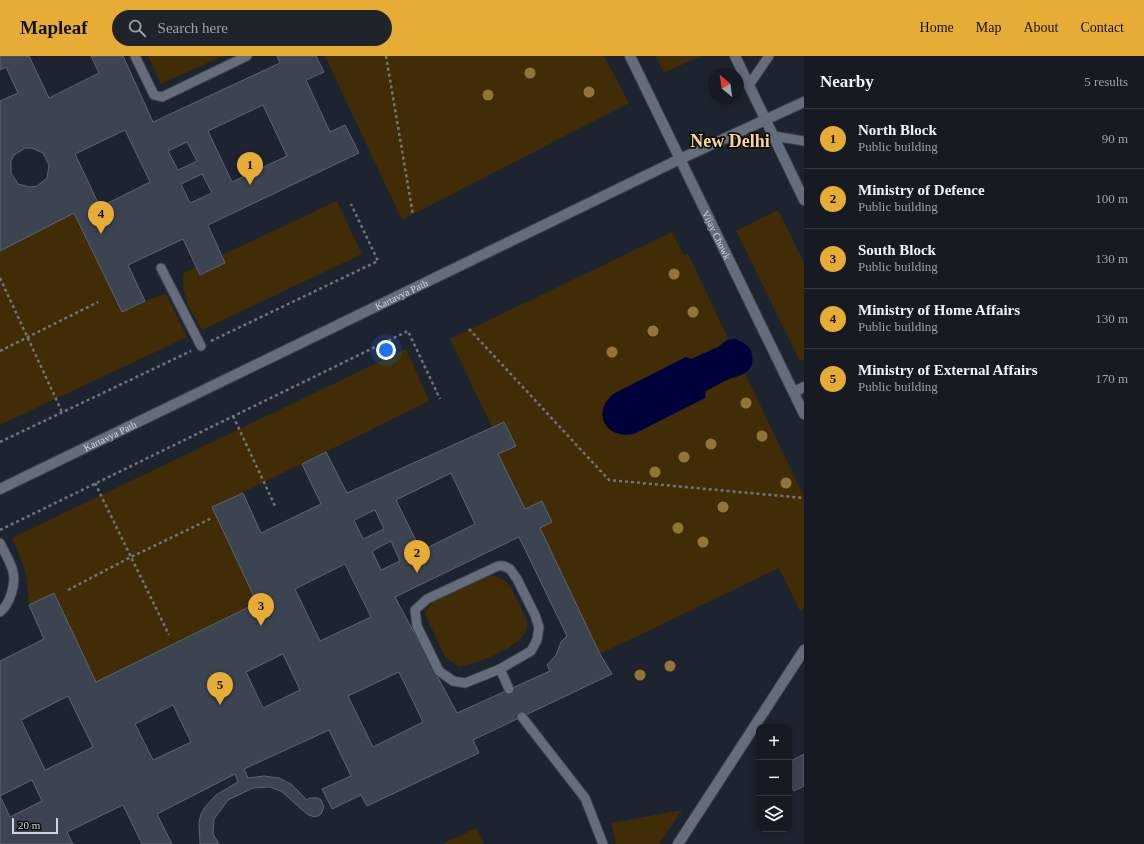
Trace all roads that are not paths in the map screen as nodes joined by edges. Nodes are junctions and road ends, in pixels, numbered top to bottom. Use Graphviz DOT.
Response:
graph roads {
  1 [pos="135,56"];
  2 [pos="247,56"];
  3 [pos="630,56"];
  4 [pos="735,56"];
  5 [pos="769,56"];
  6 [pos="749,85"];
  7 [pos="804,102"];
  8 [pos="766,121"];
  9 [pos="774,136"];
  10 [pos="804,142"];
  11 [pos="680,159"];
  12 [pos="804,200"];
  13 [pos="161,268"];
  14 [pos="201,346"];
  15 [pos="804,387"];
  16 [pos="794,392"];
  17 [pos="804,414"];
  18 [pos="0,490"];
  19 [pos="0,543"];
  20 [pos="0,612"];
  21 [pos="804,650"];
  22 [pos="500,669"];
  23 [pos="509,689"];
  24 [pos="522,717"];
  25 [pos="603,844"];
  26 [pos="678,844"];
  1 -- 2 [label="lane"];
  3 -- 11 [label="main road, Vijay Chowk"];
  4 -- 6 [label="main road"];
  5 -- 6 [label="lane"];
  6 -- 8 [label="main road"];
  7 -- 8 [label="main road, Kartavya Path"];
  8 -- 9 [label="main road"];
  8 -- 11 [label="main road, Kartavya Path"];
  9 -- 10 [label="lane"];
  9 -- 12 [label="main road"];
  11 -- 16 [label="main road, Vijay Chowk"];
  11 -- 18 [label="main road, Kartavya Path"];
  13 -- 14 [label="lane"];
  15 -- 16 [label="main road"];
  16 -- 17 [label="main road, Vijay Chowk"];
  19 -- 20 [label="lane"];
  21 -- 26 [label="main road"];
  22 -- 22 [label="lane"];
  22 -- 23 [label="lane"];
  24 -- 25 [label="lane"];
}
